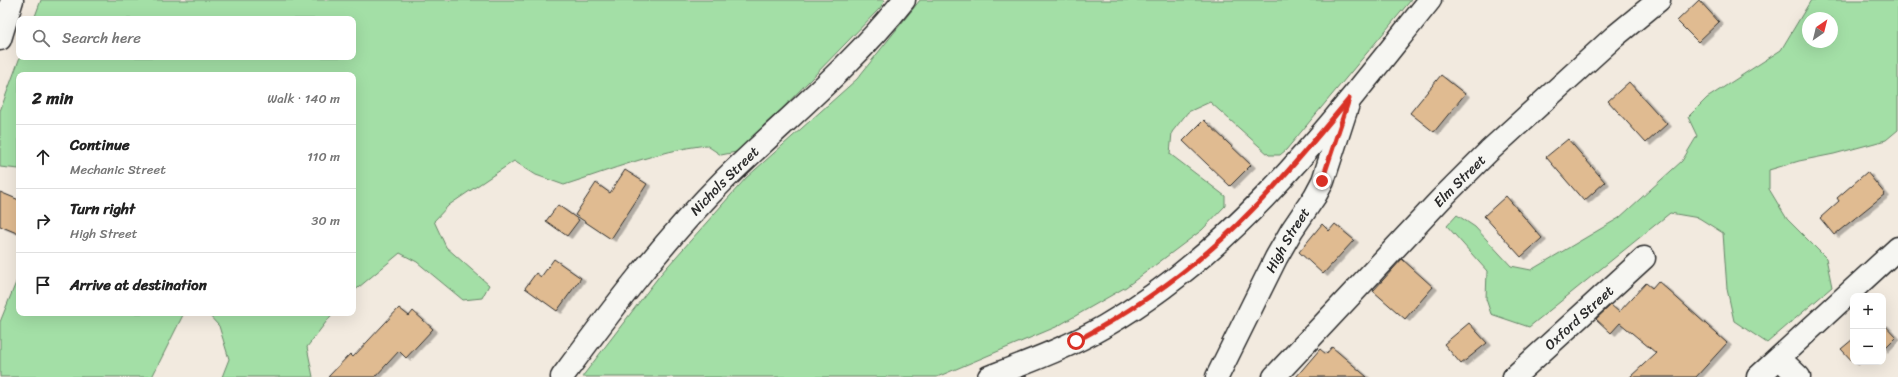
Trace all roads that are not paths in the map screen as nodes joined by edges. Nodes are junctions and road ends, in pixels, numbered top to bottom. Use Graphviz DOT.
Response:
graph roads {
  1 [pos="12,0"];
  2 [pos="904,0"];
  3 [pos="1430,0"];
  4 [pos="1659,0"];
  5 [pos="0,39"];
  6 [pos="1349,99"];
  7 [pos="1898,248"];
  8 [pos="1644,258"];
  9 [pos="1779,358"];
  10 [pos="562,377"];
  11 [pos="989,377"];
  12 [pos="1217,377"];
  13 [pos="1274,377"];
  14 [pos="1514,377"];
  15 [pos="1758,377"];
  16 [pos="1799,377"];
  1 -- 5 [label="street"];
  2 -- 10 [label="street, Nichols Street"];
  3 -- 6 [label="street"];
  4 -- 13 [label="street, Elm Street"];
  6 -- 11 [label="street"];
  6 -- 12 [label="street, High Street"];
  7 -- 9 [label="street"];
  8 -- 14 [label="street, Oxford Street"];
  9 -- 15 [label="street"];
  9 -- 16 [label="street"];
}
